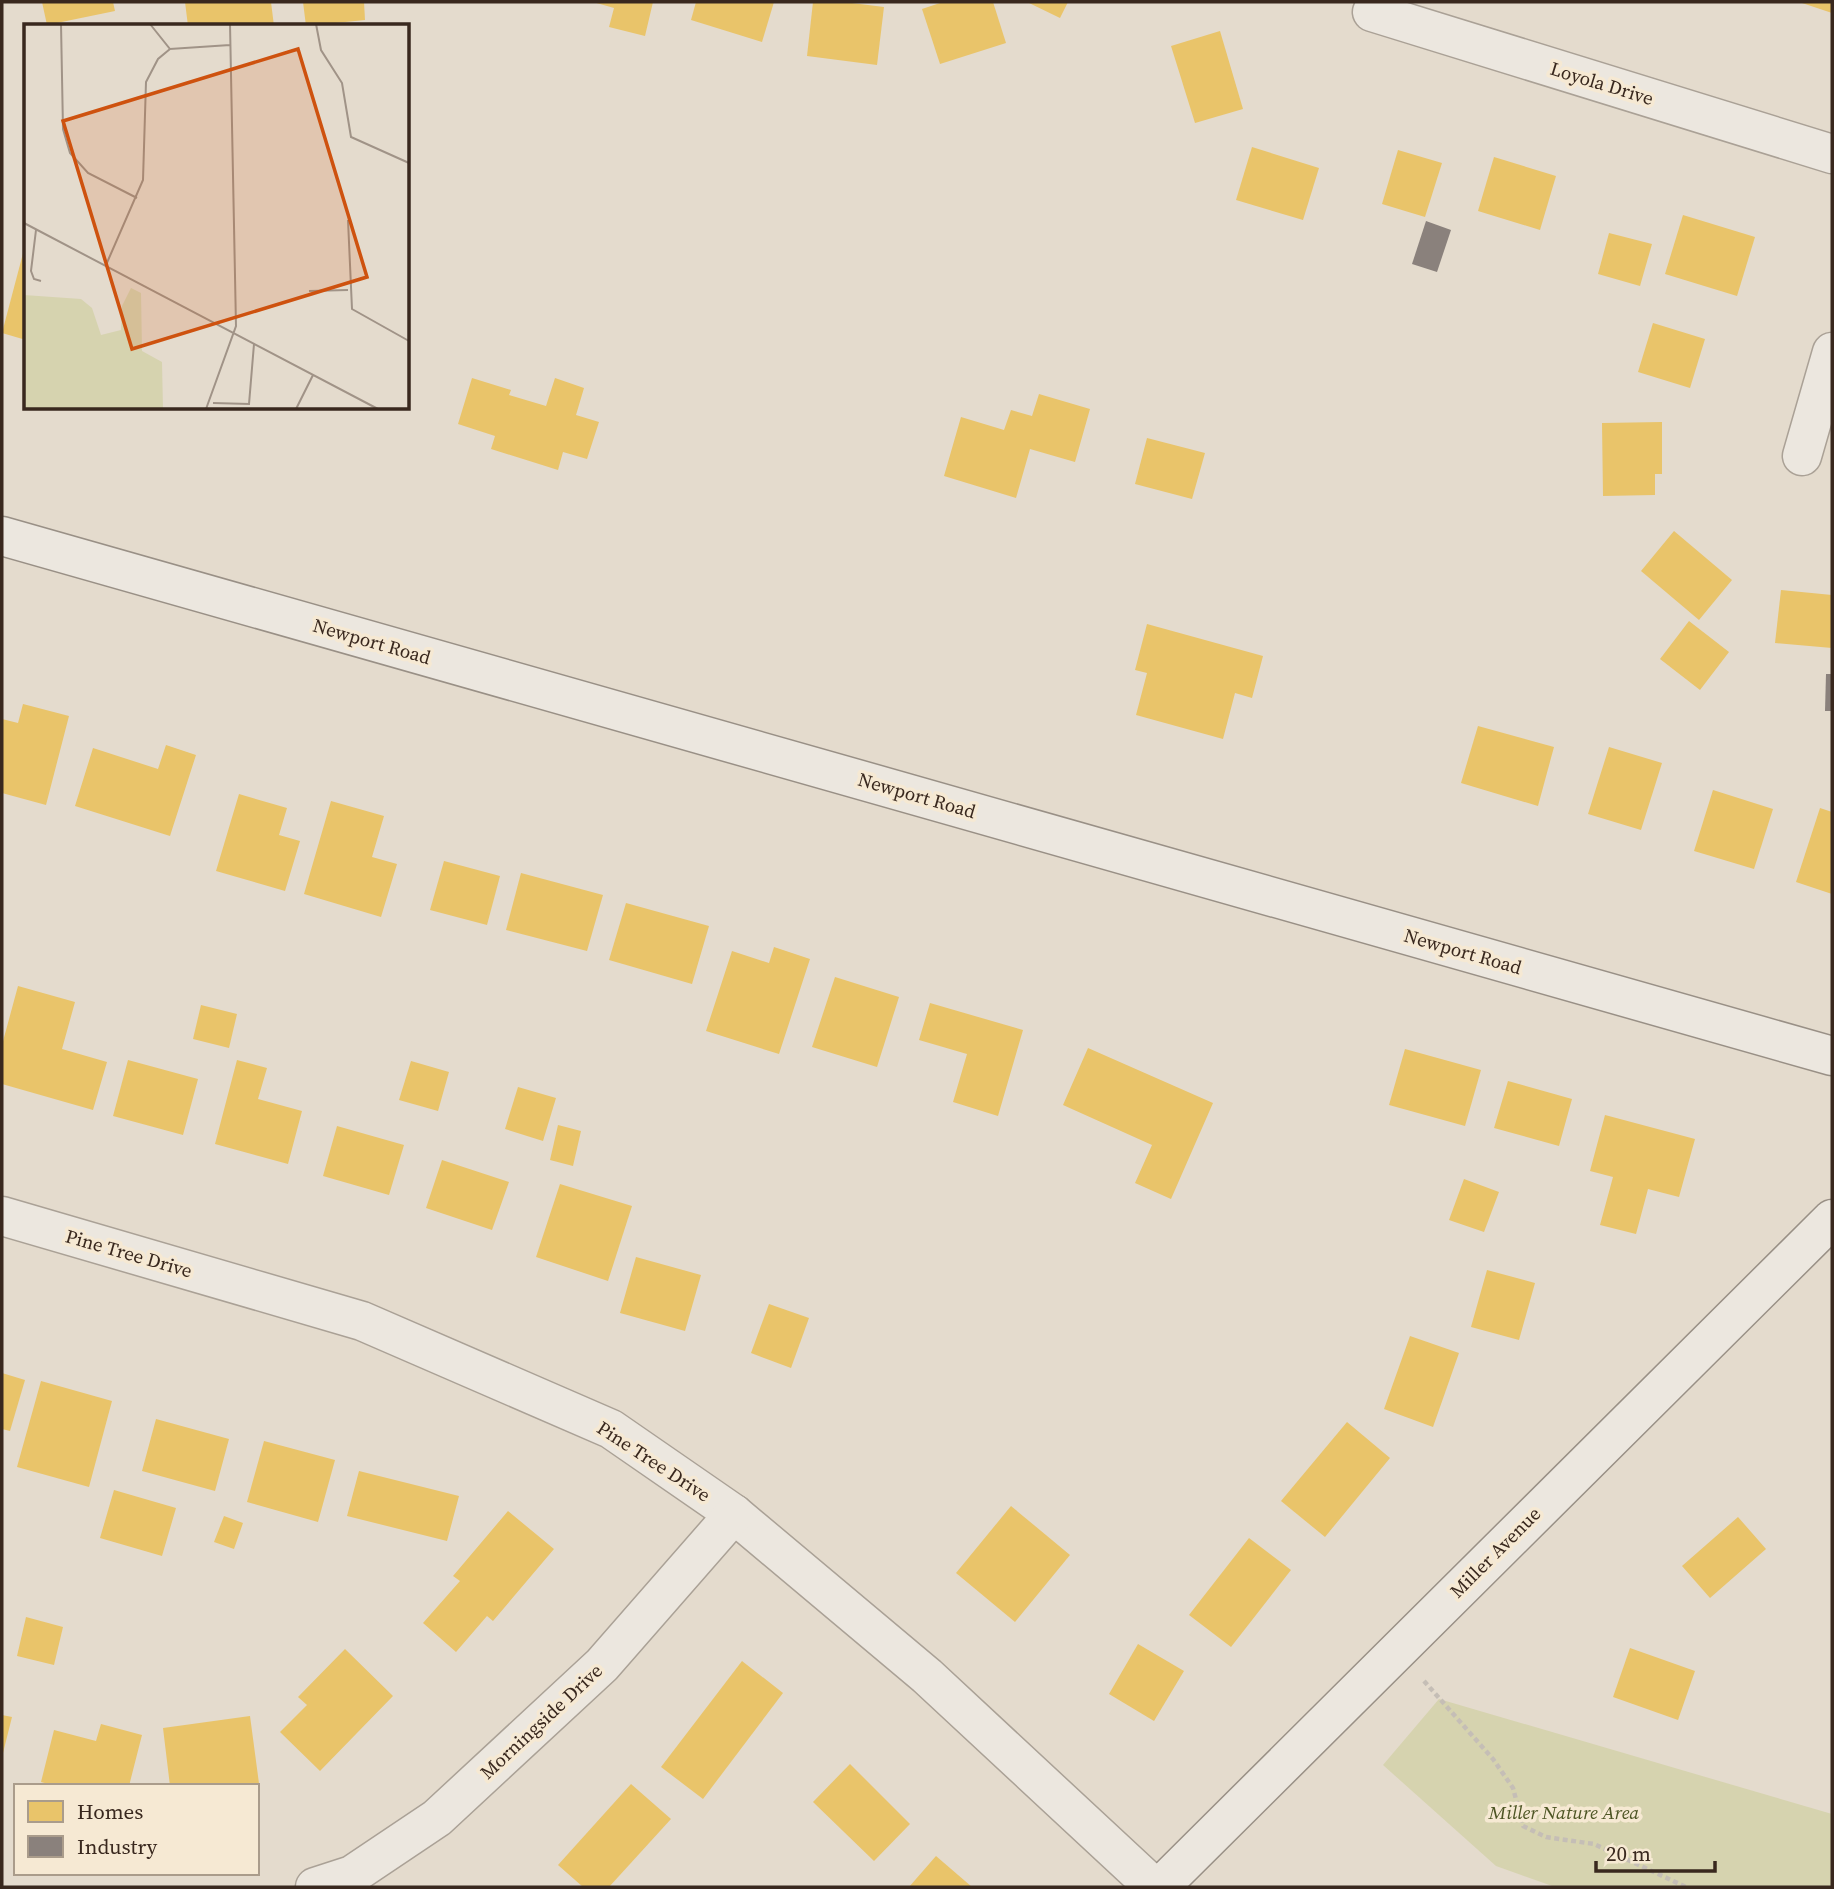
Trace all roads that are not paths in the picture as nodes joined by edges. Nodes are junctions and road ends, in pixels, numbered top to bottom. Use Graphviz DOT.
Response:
graph roads {
  1 [pos="1372,12"];
  2 [pos="1832,154"];
  3 [pos="1832,352"];
  4 [pos="1802,456"];
  5 [pos="2,536"];
  6 [pos="1832,1056"];
  7 [pos="2,1216"];
  8 [pos="1832,1219"];
  9 [pos="734,1514"];
  10 [pos="315,1887"];
  11 [pos="1154,1887"];
  12 [pos="1160,1887"];
  1 -- 2 [label="street, Loyola Drive"];
  3 -- 4 [label="street"];
  5 -- 6 [label="street, Newport Road"];
  7 -- 9 [label="street, Pine Tree Drive"];
  8 -- 12 [label="street, Miller Avenue"];
  9 -- 10 [label="street, Morningside Drive"];
  9 -- 11 [label="street, Pine Tree Drive"];
}
